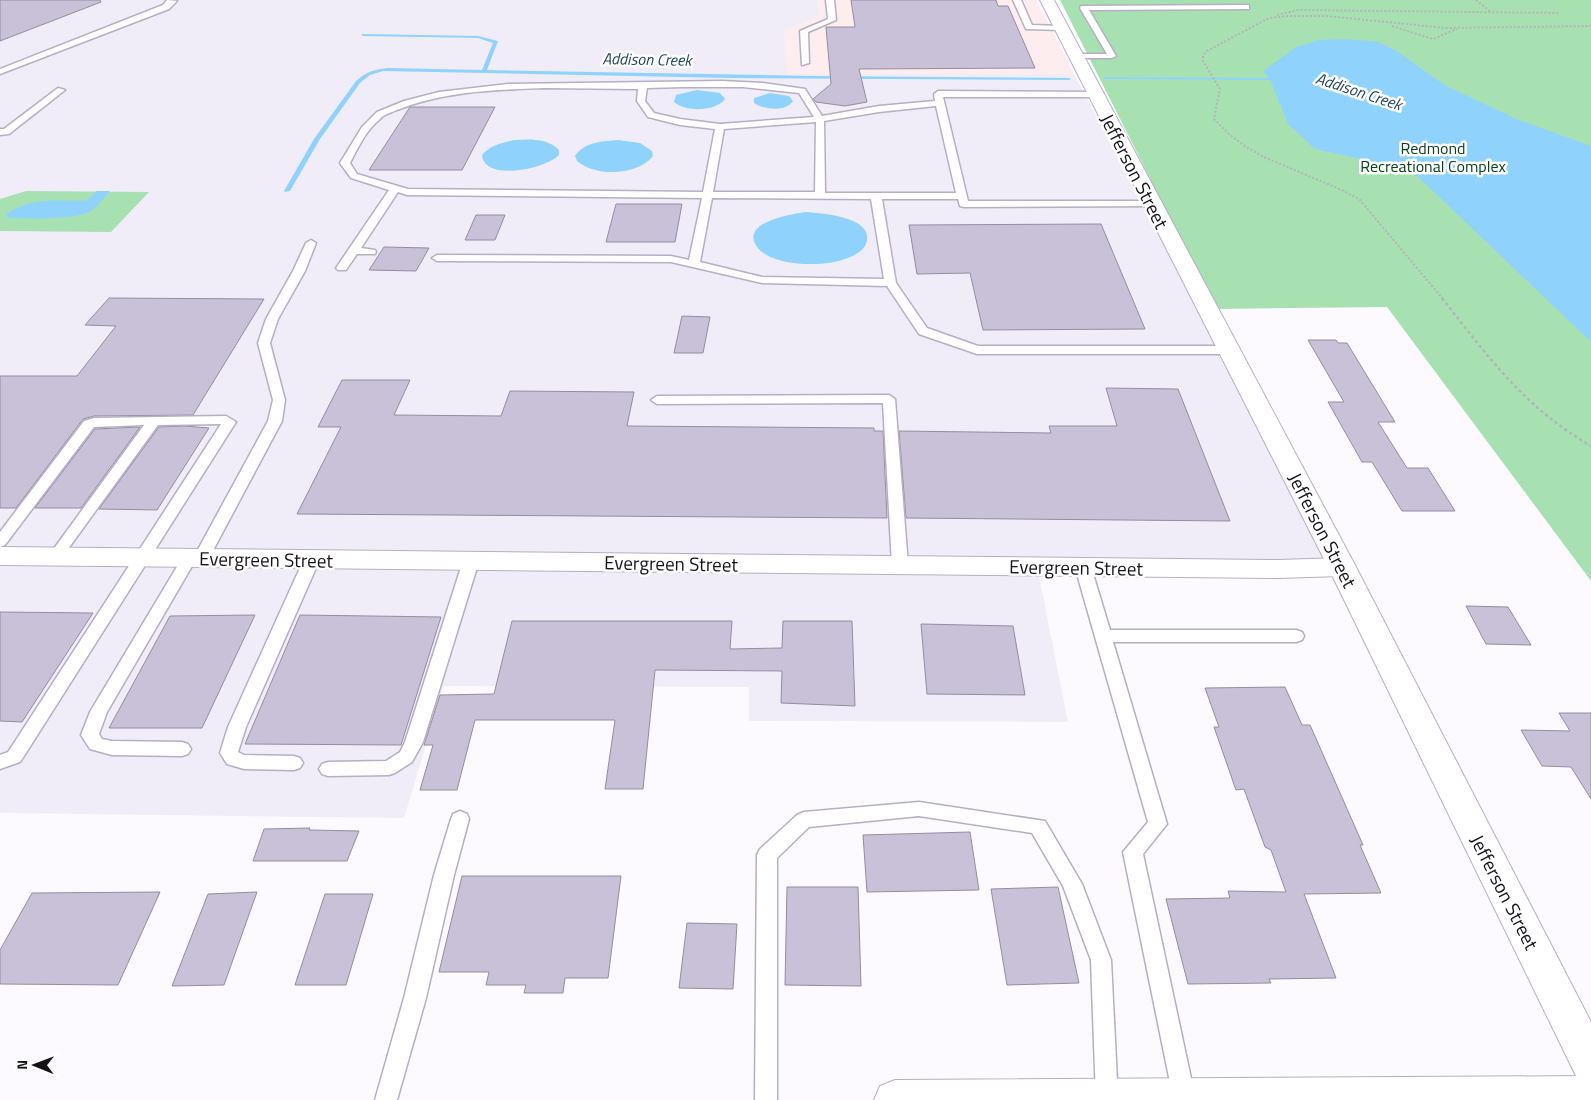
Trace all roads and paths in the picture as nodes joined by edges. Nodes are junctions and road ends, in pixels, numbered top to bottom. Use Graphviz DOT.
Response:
graph roads {
  1 [pos="171,0"];
  2 [pos="830,0"];
  3 [pos="1017,0"];
  4 [pos="1047,0"];
  5 [pos="1476,0"];
  6 [pos="1246,7"];
  7 [pos="1492,12"];
  8 [pos="1560,13"];
  9 [pos="1269,18"];
  10 [pos="1384,23"];
  11 [pos="1591,26"];
  12 [pos="1062,28"];
  13 [pos="1460,28"];
  14 [pos="1076,56"];
  15 [pos="805,63"];
  16 [pos="0,72"];
  17 [pos="643,86"];
  18 [pos="61,90"];
  19 [pos="1096,94"];
  20 [pos="940,103"];
  21 [pos="820,119"];
  22 [pos="720,127"];
  23 [pos="0,132"];
  24 [pos="395,189"];
  25 [pos="706,195"];
  26 [pos="820,196"];
  27 [pos="876,196"];
  28 [pos="962,196"];
  29 [pos="1152,204"];
  30 [pos="311,243"];
  31 [pos="353,251"];
  32 [pos="371,252"];
  33 [pos="437,258"];
  34 [pos="694,264"];
  35 [pos="342,268"];
  36 [pos="890,283"];
  37 [pos="1229,350"];
  38 [pos="657,400"];
  39 [pos="154,421"];
  40 [pos="1591,446"];
  41 [pos="0,542"];
  42 [pos="0,556"];
  43 [pos="55,557"];
  44 [pos="142,558"];
  45 [pos="195,558"];
  46 [pos="312,559"];
  47 [pos="471,561"];
  48 [pos="900,565"];
  49 [pos="1083,567"];
  50 [pos="1342,567"];
  51 [pos="1103,636"];
  52 [pos="1296,636"];
  53 [pos="182,749"];
  54 [pos="0,762"];
  55 [pos="294,763"];
  56 [pos="328,769"];
  57 [pos="460,819"];
  58 [pos="1591,1064"];
  59 [pos="1591,1096"];
  60 [pos="1107,1098"];
  61 [pos="1184,1098"];
  62 [pos="386,1100"];
  63 [pos="766,1100"];
  64 [pos="895,1100"];
  1 -- 16 [label="lane"];
  2 -- 15 [label="lane"];
  3 -- 12 [label="lane"];
  4 -- 12 [label="street, Jefferson Street"];
  5 -- 7 [label="path"];
  6 -- 14 [label="lane"];
  7 -- 8 [label="path"];
  7 -- 9 [label="path"];
  9 -- 10 [label="path"];
  9 -- 40 [label="path"];
  10 -- 13 [label="path"];
  10 -- 13 [label="path"];
  11 -- 13 [label="path"];
  12 -- 14 [label="street, Jefferson Street"];
  14 -- 19 [label="street, Jefferson Street"];
  17 -- 21 [label="lane"];
  17 -- 22 [label="lane"];
  17 -- 24 [label="lane"];
  18 -- 23 [label="lane"];
  19 -- 20 [label="lane"];
  19 -- 29 [label="street, Jefferson Street"];
  20 -- 21 [label="lane"];
  20 -- 28 [label="lane"];
  21 -- 22 [label="lane"];
  21 -- 26 [label="lane"];
  22 -- 25 [label="lane"];
  24 -- 25 [label="lane"];
  24 -- 31 [label="lane"];
  25 -- 26 [label="lane"];
  25 -- 34 [label="lane"];
  26 -- 27 [label="lane"];
  27 -- 28 [label="lane"];
  27 -- 36 [label="lane"];
  28 -- 29 [label="lane"];
  29 -- 37 [label="street, Jefferson Street"];
  30 -- 45 [label="lane"];
  31 -- 32 [label="lane"];
  31 -- 35 [label="lane"];
  33 -- 34 [label="lane"];
  34 -- 36 [label="lane"];
  36 -- 37 [label="lane"];
  37 -- 50 [label="street, Jefferson Street"];
  38 -- 48 [label="lane"];
  39 -- 41 [label="lane"];
  39 -- 43 [label="lane"];
  39 -- 44 [label="lane"];
  42 -- 43 [label="street, Evergreen Street"];
  43 -- 44 [label="street, Evergreen Street"];
  44 -- 45 [label="street, Evergreen Street"];
  44 -- 54 [label="lane"];
  45 -- 46 [label="street, Evergreen Street"];
  45 -- 53 [label="lane"];
  46 -- 47 [label="street, Evergreen Street"];
  46 -- 55 [label="lane"];
  47 -- 48 [label="street, Evergreen Street"];
  47 -- 56 [label="lane"];
  48 -- 49 [label="street, Evergreen Street"];
  49 -- 50 [label="street, Evergreen Street"];
  49 -- 51 [label="lane"];
  50 -- 58 [label="street, Jefferson Street"];
  51 -- 52 [label="lane"];
  51 -- 61 [label="lane"];
  57 -- 62 [label="lane"];
  59 -- 61 [label="street"];
  60 -- 61 [label="street"];
  60 -- 63 [label="lane"];
  60 -- 64 [label="street"];
}
